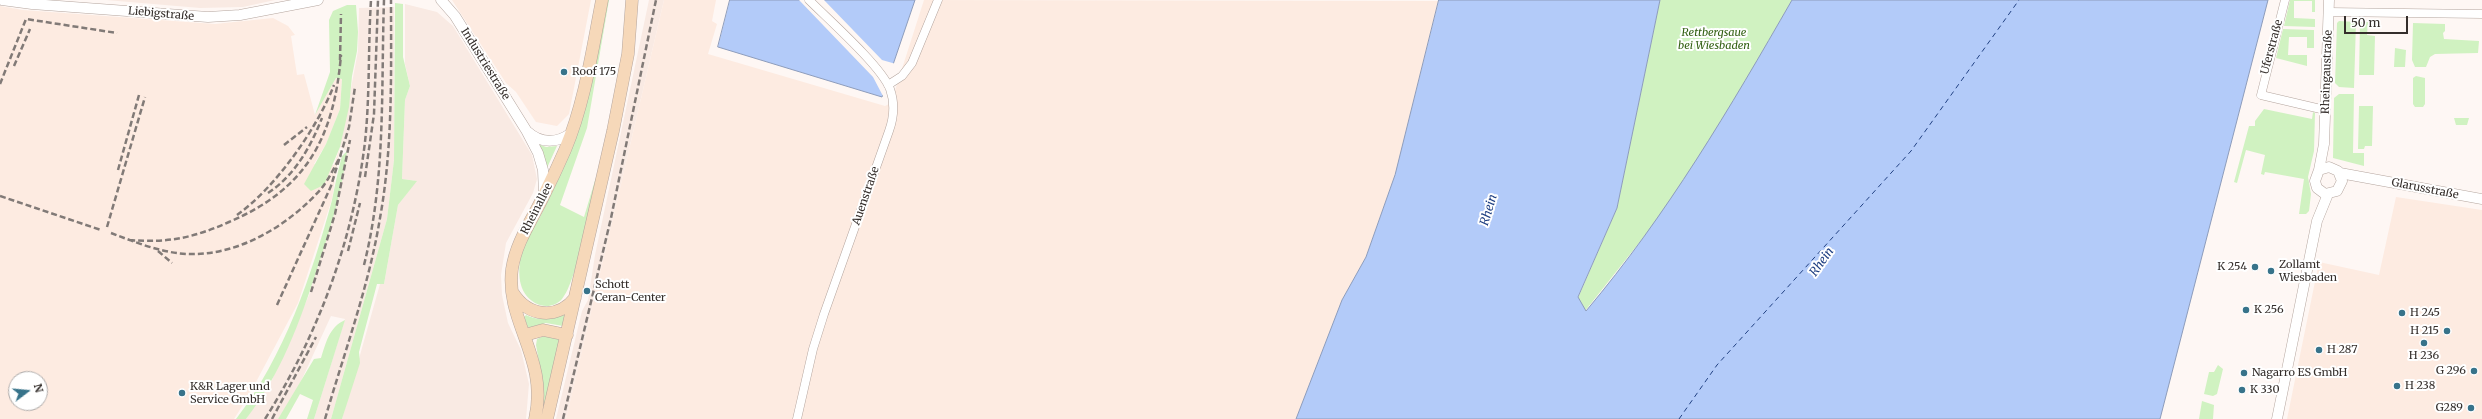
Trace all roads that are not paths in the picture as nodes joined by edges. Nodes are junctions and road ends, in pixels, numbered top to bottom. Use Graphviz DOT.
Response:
graph roads {
  1 [pos="2,0"];
  2 [pos="318,0"];
  3 [pos="441,0"];
  4 [pos="602,0"];
  5 [pos="632,0"];
  6 [pos="809,0"];
  7 [pos="938,0"];
  8 [pos="2285,0"];
  9 [pos="2329,0"];
  10 [pos="2329,12"];
  11 [pos="2482,14"];
  12 [pos="888,85"];
  13 [pos="2325,110"];
  14 [pos="526,130"];
  15 [pos="571,133"];
  16 [pos="2324,144"];
  17 [pos="2329,167"];
  18 [pos="2319,170"];
  19 [pos="2340,173"];
  20 [pos="2367,179"];
  21 [pos="2341,184"];
  22 [pos="2318,190"];
  23 [pos="2328,194"];
  24 [pos="544,197"];
  25 [pos="2482,199"];
  26 [pos="2317,221"];
  27 [pos="511,288"];
  28 [pos="575,298"];
  29 [pos="525,335"];
  30 [pos="567,335"];
  31 [pos="535,419"];
  32 [pos="547,419"];
  33 [pos="797,419"];
  34 [pos="2277,419"];
  1 -- 2 [label="street, Liebigstraße"];
  3 -- 14 [label="street, Industriestraße"];
  4 -- 15 [label="main road, Rheinallee"];
  5 -- 28 [label="main road"];
  6 -- 12 [label="street, Auenstraße"];
  7 -- 12 [label="street"];
  8 -- 13 [label="street, Uferstraße"];
  9 -- 10 [label="street, Rheingaustraße"];
  10 -- 11 [label="street"];
  10 -- 13 [label="street, Rheingaustraße"];
  12 -- 33 [label="street, Auenstraße"];
  13 -- 16 [label="street, Rheingaustraße"];
  14 -- 15 [label="street, Industriestraße"];
  14 -- 24 [label="street, Industriestraße"];
  15 -- 24 [label="main road, Rheinallee"];
  16 -- 17 [label="street, Rheingaustraße"];
  16 -- 18 [label="street, Rheingaustraße"];
  17 -- 18 [label="street"];
  17 -- 19 [label="street"];
  18 -- 22 [label="street, Rheingaustraße"];
  19 -- 20 [label="street, Glarusstraße"];
  19 -- 21 [label="street"];
  20 -- 21 [label="street, Glarusstraße"];
  20 -- 25 [label="street, Glarusstraße"];
  21 -- 23 [label="street"];
  22 -- 23 [label="street"];
  22 -- 26 [label="street, Rheingaustraße"];
  23 -- 26 [label="street, Rheingaustraße"];
  24 -- 27 [label="main road, Rheinallee"];
  26 -- 34 [label="street, Rheingaustraße"];
  27 -- 28 [label="main road"];
  27 -- 29 [label="main road, Rheinallee"];
  28 -- 30 [label="main road"];
  29 -- 30 [label="main road"];
  29 -- 31 [label="main road, Rheinallee"];
  30 -- 32 [label="main road"];
}
